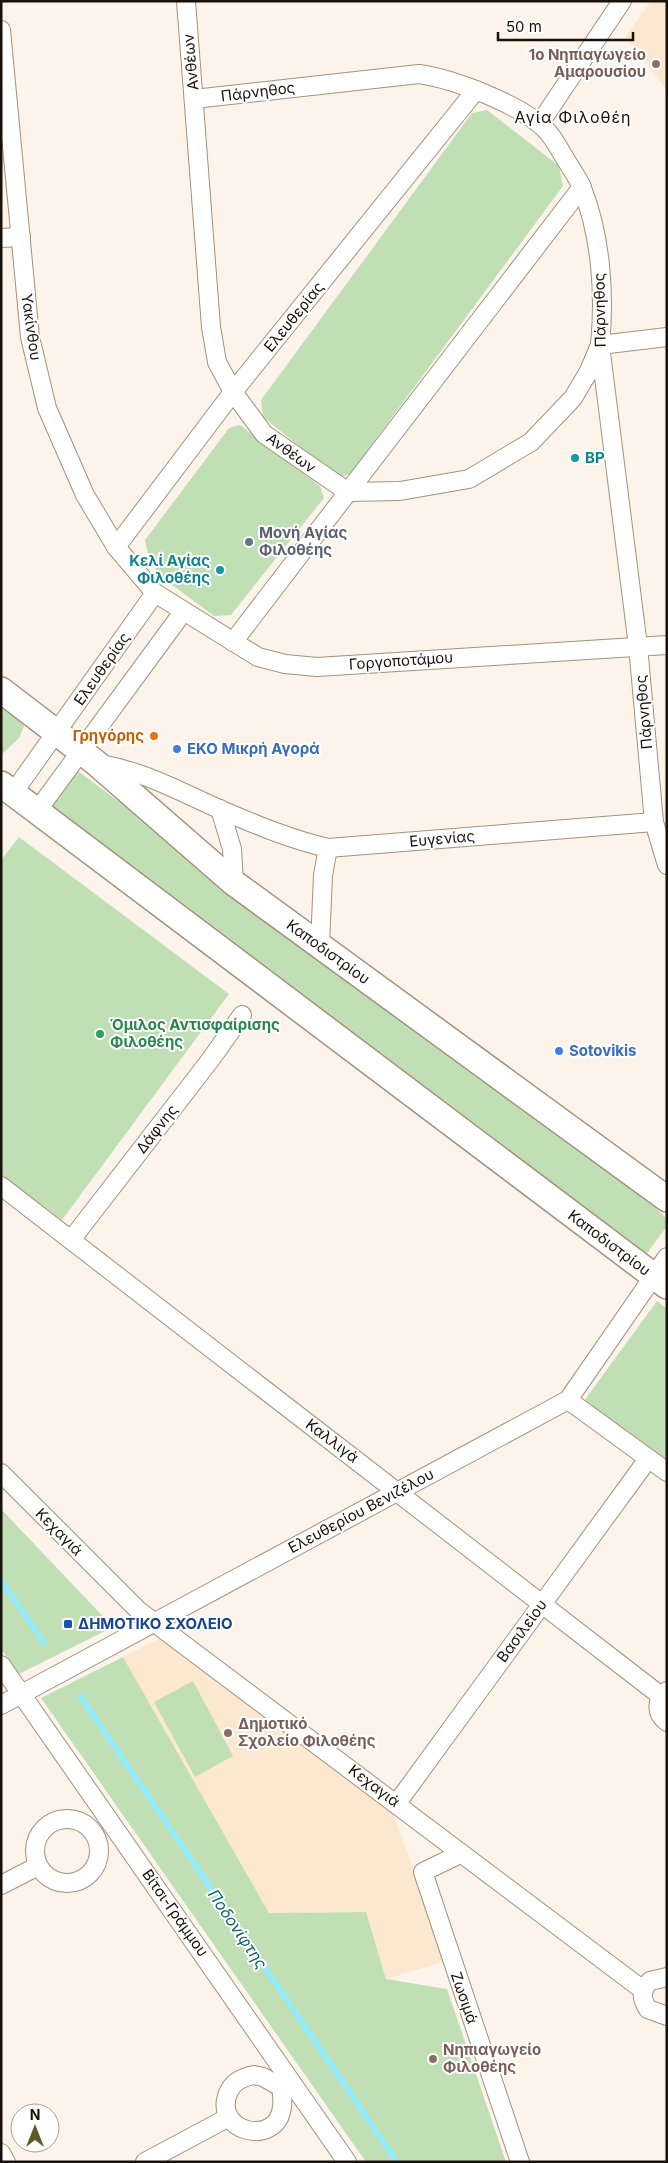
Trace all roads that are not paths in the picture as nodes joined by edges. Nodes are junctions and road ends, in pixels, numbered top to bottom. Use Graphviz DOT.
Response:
graph roads {
  1 [pos="186,1"];
  2 [pos="622,1"];
  3 [pos="1,30"];
  4 [pos="476,90"];
  5 [pos="194,99"];
  6 [pos="540,123"];
  7 [pos="582,187"];
  8 [pos="21,237"];
  9 [pos="1,238"];
  10 [pos="667,337"];
  11 [pos="600,345"];
  12 [pos="233,392"];
  13 [pos="348,492"];
  14 [pos="116,548"];
  15 [pos="155,593"];
  16 [pos="183,612"];
  17 [pos="234,642"];
  18 [pos="667,645"];
  19 [pos="638,646"];
  20 [pos="1,690"];
  21 [pos="58,733"];
  22 [pos="88,757"];
  23 [pos="7,789"];
  24 [pos="220,809"];
  25 [pos="37,811"];
  26 [pos="654,822"];
  27 [pos="328,848"];
  28 [pos="667,865"];
  29 [pos="234,883"];
  30 [pos="320,945"];
  31 [pos="242,1015"];
  32 [pos="1,1186"];
  33 [pos="667,1199"];
  34 [pos="71,1240"];
  35 [pos="662,1273"];
  36 [pos="568,1400"];
  37 [pos="648,1459"];
  38 [pos="667,1472"];
  39 [pos="1,1473"];
  40 [pos="398,1492"];
  41 [pos="541,1605"];
  42 [pos="155,1622"];
  43 [pos="1,1664"];
  44 [pos="23,1694"];
  45 [pos="664,1694"];
  46 [pos="1,1705"];
  47 [pos="667,1722"];
  48 [pos="397,1803"];
  49 [pos="110,1819"];
  50 [pos="92,1831"];
  51 [pos="460,1854"];
  52 [pos="38,1866"];
  53 [pos="1,1885"];
  54 [pos="667,1977"];
  55 [pos="644,1990"];
  56 [pos="667,2016"];
  57 [pos="287,2084"];
  58 [pos="229,2117"];
  59 [pos="1,2153"];
  60 [pos="6,2162"];
  61 [pos="145,2162"];
  62 [pos="348,2162"];
  63 [pos="520,2162"];
  1 -- 5 [label="street, Ανθέων"];
  2 -- 6 [label="street"];
  3 -- 8 [label="street, Υακίνθου"];
  4 -- 5 [label="street, Πάρνηθος"];
  4 -- 6 [label="street, Πάρνηθος"];
  4 -- 12 [label="street, Ελευθερίας"];
  5 -- 12 [label="street, Ανθέων"];
  6 -- 7 [label="street, Πάρνηθος"];
  7 -- 11 [label="street, Πάρνηθος"];
  7 -- 13 [label="street"];
  8 -- 9 [label="street"];
  8 -- 14 [label="street, Υακίνθου"];
  10 -- 11 [label="street"];
  11 -- 13 [label="street"];
  11 -- 19 [label="street, Πάρνηθος"];
  12 -- 13 [label="street, Ανθέων"];
  12 -- 14 [label="street, Ελευθερίας"];
  13 -- 17 [label="street"];
  14 -- 15 [label="street, Υακίνθου"];
  15 -- 16 [label="street, Γοργοποτάμου"];
  15 -- 21 [label="street, Ελευθερίας"];
  16 -- 17 [label="street, Γοργοποτάμου"];
  16 -- 22 [label="street, Ελευθερίας"];
  17 -- 19 [label="street, Γοργοποτάμου"];
  18 -- 19 [label="street, Γοργοποτάμου"];
  19 -- 26 [label="street, Πάρνηθος"];
  20 -- 21 [label="main road, Καποδιστρίου"];
  21 -- 22 [label="main road, Καποδιστρίου"];
  21 -- 23 [label="street, Ελευθερίας"];
  22 -- 24 [label="street, Ευγενίας"];
  22 -- 25 [label="street, Ελευθερίας"];
  22 -- 29 [label="main road, Καποδιστρίου"];
  23 -- 25 [label="main road, Καποδιστρίου"];
  24 -- 27 [label="street, Ευγενίας"];
  24 -- 29 [label="street"];
  25 -- 35 [label="main road, Καποδιστρίου"];
  26 -- 27 [label="street, Ευγενίας"];
  26 -- 28 [label="street, Πάρνηθος"];
  27 -- 30 [label="street"];
  29 -- 30 [label="main road, Καποδιστρίου"];
  30 -- 33 [label="main road, Καποδιστρίου"];
  31 -- 34 [label="street, Δάφνης"];
  32 -- 34 [label="street, Καλλιγά"];
  34 -- 40 [label="street, Καλλιγά"];
  35 -- 36 [label="street, Ελευθερίου Βενιζέλου"];
  36 -- 37 [label="street"];
  36 -- 40 [label="street, Ελευθερίου Βενιζέλου"];
  37 -- 38 [label="street"];
  37 -- 41 [label="street, Βασιλείου"];
  39 -- 42 [label="street, Κεχαγιά"];
  40 -- 41 [label="street, Καλλιγά"];
  40 -- 42 [label="street, Ελευθερίου Βενιζέλου"];
  41 -- 45 [label="street, Καλλιγά"];
  41 -- 48 [label="street, Βασιλείου"];
  42 -- 44 [label="street, Ελευθερίου Βενιζέλου"];
  42 -- 48 [label="street, Κεχαγιά"];
  43 -- 44 [label="street, Βίτσι-Γράμμου"];
  44 -- 46 [label="street, Ελευθερίου Βενιζέλου"];
  44 -- 49 [label="street, Βίτσι-Γράμμου"];
  45 -- 47 [label="street, Καλλιγά"];
  48 -- 51 [label="street, Κεχαγιά"];
  49 -- 50 [label="street"];
  49 -- 57 [label="street, Βίτσι-Γράμμου"];
  50 -- 52 [label="street"];
  50 -- 52 [label="street"];
  51 -- 55 [label="street, Κεχαγιά"];
  51 -- 63 [label="street, Ζωσιμά"];
  52 -- 53 [label="street"];
  54 -- 55 [label="street"];
  55 -- 56 [label="street"];
  57 -- 58 [label="street"];
  57 -- 58 [label="street"];
  57 -- 62 [label="street, Βίτσι-Γράμμου"];
  58 -- 61 [label="street"];
  59 -- 60 [label="street"];
}
